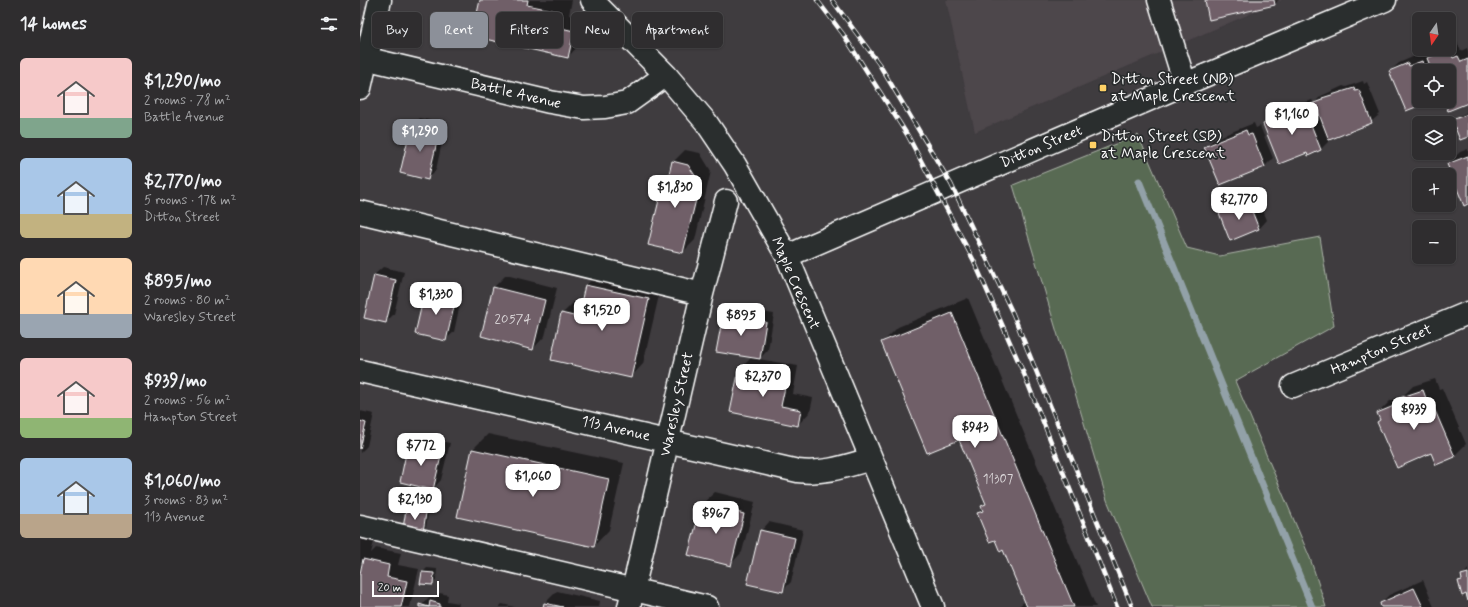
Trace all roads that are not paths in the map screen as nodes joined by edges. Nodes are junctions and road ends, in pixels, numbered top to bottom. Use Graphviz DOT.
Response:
graph roads {
  1 [pos="380,0"];
  2 [pos="592,0"];
  3 [pos="1159,0"];
  4 [pos="1385,0"];
  5 [pos="363,57"];
  6 [pos="666,75"];
  7 [pos="1185,84"];
  8 [pos="360,88"];
  9 [pos="726,201"];
  10 [pos="360,212"];
  11 [pos="786,256"];
  12 [pos="702,294"];
  13 [pos="1468,313"];
  14 [pos="360,371"];
  15 [pos="1293,386"];
  16 [pos="668,440"];
  17 [pos="871,459"];
  18 [pos="360,526"];
  19 [pos="631,599"];
  20 [pos="707,607"];
  21 [pos="933,607"];
  1 -- 5 [label="street"];
  2 -- 6 [label="street, Maple Crescent"];
  3 -- 7 [label="street"];
  4 -- 7 [label="street, Ditton Street"];
  5 -- 6 [label="street, Battle Avenue"];
  5 -- 8 [label="street"];
  6 -- 11 [label="street, Maple Crescent"];
  7 -- 11 [label="street, Ditton Street"];
  9 -- 12 [label="street, Waresley Street"];
  10 -- 12 [label="street"];
  11 -- 17 [label="street, Maple Crescent"];
  12 -- 16 [label="street, Waresley Street"];
  13 -- 15 [label="street, Hampton Street"];
  14 -- 16 [label="street, 113 Avenue"];
  16 -- 17 [label="street, 113 Avenue"];
  16 -- 19 [label="street, Waresley Street"];
  17 -- 21 [label="street, Maple Crescent"];
  18 -- 19 [label="street"];
  19 -- 20 [label="street"];
}
